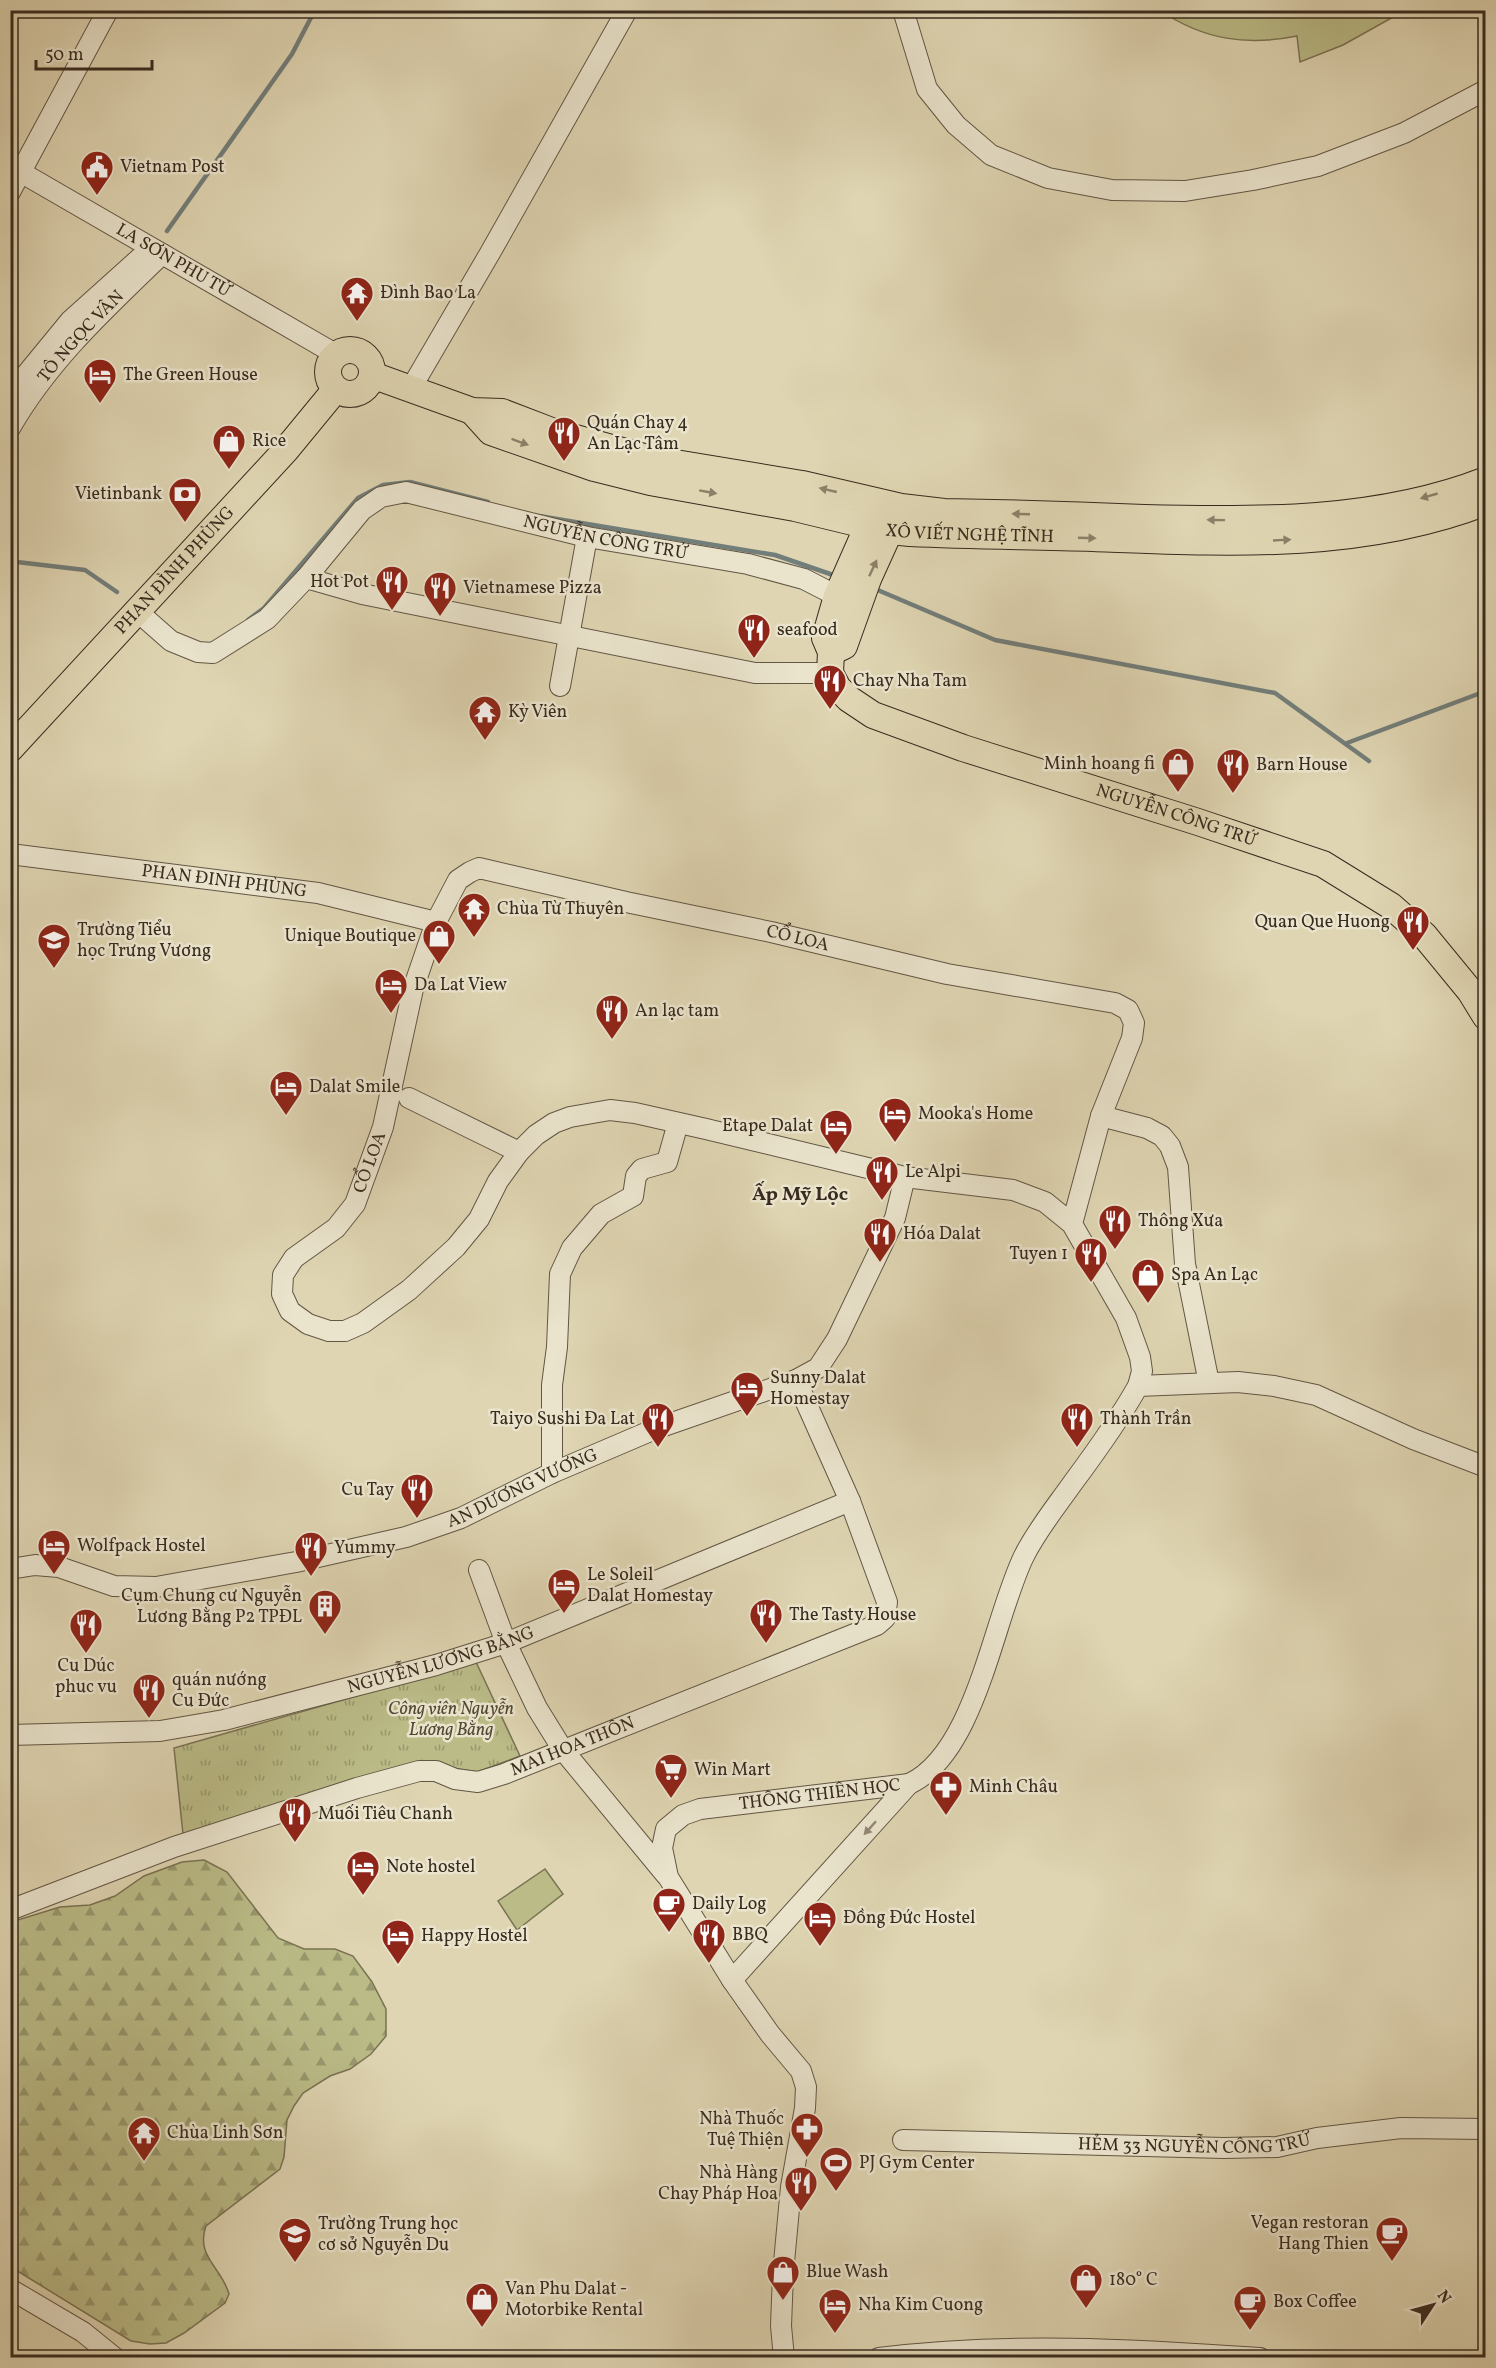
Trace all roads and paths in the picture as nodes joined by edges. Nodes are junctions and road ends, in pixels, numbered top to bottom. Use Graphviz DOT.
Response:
graph roads {
  1 [pos="108,10"];
  2 [pos="627,10"];
  3 [pos="903,10"];
  4 [pos="1485,90"];
  5 [pos="16,169"];
  6 [pos="10,192"];
  7 [pos="157,251"];
  8 [pos="337,355"];
  9 [pos="372,375"];
  10 [pos="336,389"];
  11 [pos="410,390"];
  12 [pos="10,398"];
  13 [pos="10,429"];
  14 [pos="1485,480"];
  15 [pos="1485,502"];
  16 [pos="885,517"];
  17 [pos="587,537"];
  18 [pos="306,578"];
  19 [pos="847,601"];
  20 [pos="138,612"];
  21 [pos="569,634"];
  22 [pos="830,663"];
  23 [pos="560,686"];
  24 [pos="10,749"];
  25 [pos="10,854"];
  26 [pos="436,922"];
  27 [pos="1485,1017"];
  28 [pos="409,1098"];
  29 [pos="1101,1116"];
  30 [pos="678,1123"];
  31 [pos="519,1152"];
  32 [pos="904,1177"];
  33 [pos="1072,1224"];
  34 [pos="796,1380"];
  35 [pos="1209,1383"];
  36 [pos="1138,1386"];
  37 [pos="1485,1467"];
  38 [pos="552,1473"];
  39 [pos="850,1501"];
  40 [pos="10,1569"];
  41 [pos="479,1570"];
  42 [pos="506,1643"];
  43 [pos="10,1735"];
  44 [pos="563,1750"];
  45 [pos="909,1784"];
  46 [pos="668,1877"];
  47 [pos="10,1910"];
  48 [pos="732,1980"];
  49 [pos="1485,2129"];
  50 [pos="903,2140"];
  51 [pos="10,2289"];
  52 [pos="970,2353"];
  53 [pos="1099,2354"];
  54 [pos="115,2358"];
  55 [pos="784,2358"];
  56 [pos="879,2358"];
  57 [pos="1260,2358"];
  1 -- 5 [label="street"];
  2 -- 11 [label="street"];
  3 -- 4 [label="street"];
  5 -- 6 [label="street"];
  5 -- 7 [label="street, LA SƠN PHU TỬ"];
  7 -- 8 [label="street, LA SƠN PHU TỬ"];
  7 -- 12 [label="street, TÔ NGỌC VÂN"];
  7 -- 13 [label="street, TÔ NGỌC VÂN"];
  8 -- 9 [label="main road"];
  8 -- 10 [label="main road"];
  9 -- 10 [label="main road"];
  9 -- 11 [label="main road, XÔ VIẾT NGHỆ TĨNH"];
  10 -- 20 [label="main road, PHAN ĐÌNH PHÙNG"];
  11 -- 16 [label="main road, XÔ VIẾT NGHỆ TĨNH"];
  14 -- 16 [label="main road, XÔ VIẾT NGHỆ TĨNH, one-way"];
  16 -- 15 [label="main road, XÔ VIẾT NGHỆ TĨNH, one-way"];
  16 -- 19 [label="main road"];
  17 -- 18 [label="street, NGUYỄN CÔNG TRỨ"];
  17 -- 19 [label="street, NGUYỄN CÔNG TRỨ"];
  17 -- 21 [label="street"];
  18 -- 20 [label="street, NGUYỄN CÔNG TRỨ"];
  18 -- 21 [label="street"];
  19 -- 22 [label="main road"];
  20 -- 24 [label="main road, PHAN ĐÌNH PHÙNG"];
  21 -- 22 [label="street"];
  21 -- 23 [label="street"];
  22 -- 27 [label="main road, NGUYỄN CÔNG TRỨ"];
  25 -- 26 [label="street, PHAN ĐINH PHÙNG"];
  26 -- 29 [label="street, CỔ LOA"];
  26 -- 31 [label="street, CỔ LOA"];
  28 -- 31 [label="street"];
  29 -- 33 [label="street, CỔ LOA"];
  29 -- 35 [label="street"];
  30 -- 31 [label="street, CỔ LOA"];
  30 -- 32 [label="street, CỔ LOA"];
  30 -- 38 [label="street"];
  32 -- 33 [label="street, CỔ LOA"];
  32 -- 34 [label="street, AN DƯƠNG VƯƠNG"];
  33 -- 36 [label="street"];
  34 -- 38 [label="street, AN DƯƠNG VƯƠNG"];
  34 -- 39 [label="street, MAI HOA THÔN"];
  35 -- 36 [label="street"];
  35 -- 37 [label="street"];
  36 -- 45 [label="street, THÔNG THIÊN HỌC"];
  38 -- 40 [label="street, AN DƯƠNG VƯƠNG"];
  39 -- 42 [label="street, NGUYỄN LƯƠNG BẰNG"];
  39 -- 44 [label="street, MAI HOA THÔN"];
  41 -- 42 [label="street"];
  42 -- 43 [label="street, NGUYỄN LƯƠNG BẰNG"];
  42 -- 44 [label="street"];
  44 -- 46 [label="street"];
  44 -- 47 [label="street, MAI HOA THÔN"];
  45 -- 46 [label="street, THÔNG THIÊN HỌC"];
  45 -- 48 [label="street, one-way"];
  46 -- 48 [label="street, THÔNG THIÊN HỌC"];
  48 -- 55 [label="street, THÔNG THIÊN HỌC"];
  49 -- 50 [label="street, HẺM 33 NGUYỄN CÔNG TRỨ"];
  51 -- 54 [label="street"];
  52 -- 53 [label="street"];
  52 -- 56 [label="street"];
  53 -- 57 [label="street"];
}
